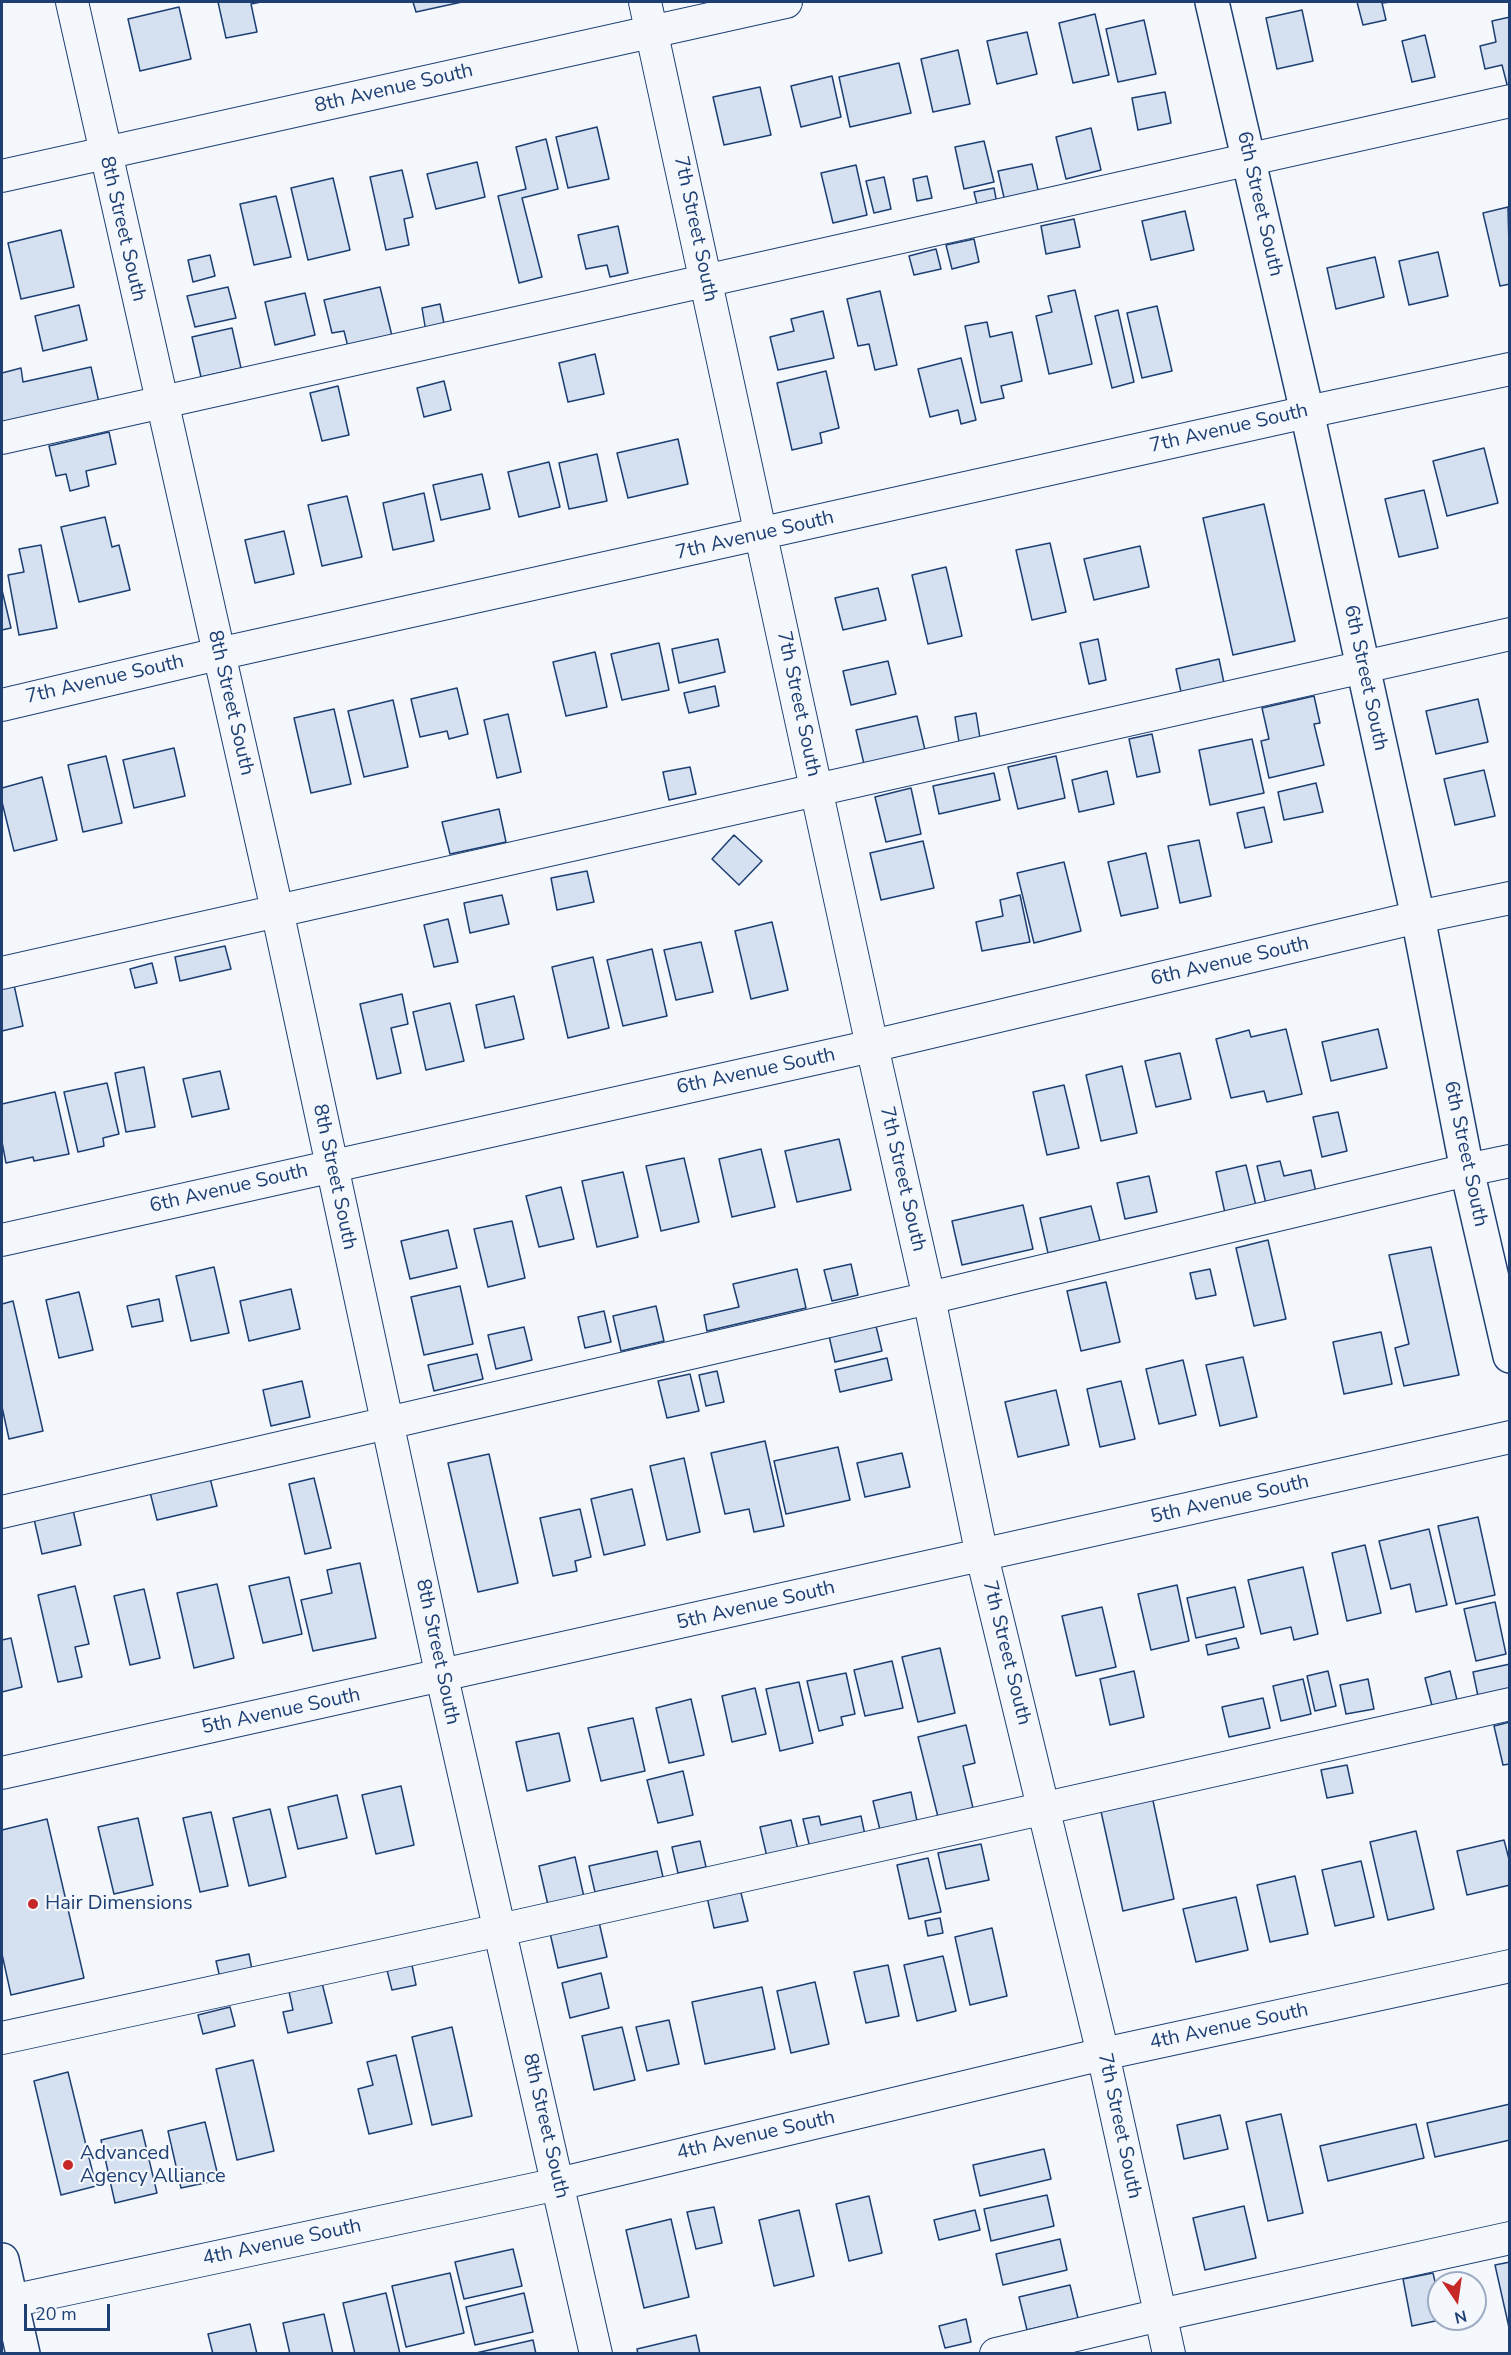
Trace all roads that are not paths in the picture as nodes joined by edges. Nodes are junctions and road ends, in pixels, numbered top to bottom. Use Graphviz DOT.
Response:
graph roads {
  1 [pos="72,2"];
  2 [pos="645,2"];
  3 [pos="786,2"];
  4 [pos="1212,2"];
  5 [pos="652,32"];
  6 [pos="1509,101"];
  7 [pos="105,154"];
  8 [pos="1249,158"];
  9 [pos="2,176"];
  10 [pos="706,282"];
  11 [pos="1509,369"];
  12 [pos="161,402"];
  13 [pos="1307,412"];
  14 [pos="2,438"];
  15 [pos="761,535"];
  16 [pos="1509,634"];
  17 [pos="218,654"];
  18 [pos="1362,666"];
  19 [pos="2,705"];
  20 [pos="817,790"];
  21 [pos="1509,898"];
  22 [pos="277,910"];
  23 [pos="1418,917"];
  24 [pos="2,972"];
  25 [pos="872,1046"];
  26 [pos="1509,1161"];
  27 [pos="332,1166"];
  28 [pos="1467,1170"];
  29 [pos="2,1240"];
  30 [pos="929,1298"];
  31 [pos="1509,1356"];
  32 [pos="388,1423"];
  33 [pos="1509,1437"];
  34 [pos="2,1512"];
  35 [pos="982,1556"];
  36 [pos="442,1677"];
  37 [pos="1509,1704"];
  38 [pos="2,1773"];
  39 [pos="1044,1809"];
  40 [pos="500,1930"];
  41 [pos="1509,1966"];
  42 [pos="2,2038"];
  43 [pos="1103,2054"];
  44 [pos="558,2184"];
  45 [pos="1509,2238"];
  46 [pos="2,2260"];
  47 [pos="6,2302"];
  48 [pos="1160,2314"];
  49 [pos="23,2354"];
  50 [pos="596,2354"];
  51 [pos="996,2354"];
  52 [pos="1169,2354"];
  1 -- 7 [label="street, 8th Street South"];
  2 -- 5 [label="street, 7th Street South"];
  3 -- 5 [label="street, 8th Avenue South"];
  4 -- 8 [label="main road, 6th Street South"];
  5 -- 7 [label="street, 8th Avenue South"];
  5 -- 10 [label="street, 7th Street South"];
  6 -- 8 [label="street"];
  7 -- 9 [label="street, 8th Avenue South"];
  7 -- 12 [label="street, 8th Street South"];
  8 -- 10 [label="street"];
  8 -- 13 [label="main road, 6th Street South"];
  10 -- 12 [label="street"];
  10 -- 15 [label="street, 7th Street South"];
  11 -- 13 [label="street, 7th Avenue South"];
  12 -- 14 [label="street"];
  12 -- 17 [label="street, 8th Street South"];
  13 -- 15 [label="street, 7th Avenue South"];
  13 -- 18 [label="main road, 6th Street South"];
  15 -- 17 [label="street, 7th Avenue South"];
  15 -- 20 [label="street, 7th Street South"];
  16 -- 18 [label="street"];
  17 -- 19 [label="street, 7th Avenue South"];
  17 -- 22 [label="street, 8th Street South"];
  18 -- 20 [label="street"];
  18 -- 23 [label="main road, 6th Street South"];
  20 -- 22 [label="street"];
  20 -- 25 [label="street, 7th Street South"];
  21 -- 23 [label="street, 6th Avenue South"];
  22 -- 24 [label="street"];
  22 -- 27 [label="street, 8th Street South"];
  23 -- 25 [label="street, 6th Avenue South"];
  23 -- 28 [label="main road, 6th Street South"];
  25 -- 27 [label="street, 6th Avenue South"];
  25 -- 30 [label="street, 7th Street South"];
  26 -- 28 [label="street"];
  27 -- 29 [label="street, 6th Avenue South"];
  27 -- 32 [label="street, 8th Street South"];
  28 -- 30 [label="street"];
  28 -- 31 [label="main road, 6th Street South"];
  30 -- 32 [label="street"];
  30 -- 35 [label="street, 7th Street South"];
  32 -- 34 [label="street"];
  32 -- 36 [label="street, 8th Street South"];
  33 -- 35 [label="street, 5th Avenue South"];
  35 -- 36 [label="street, 5th Avenue South"];
  35 -- 39 [label="street, 7th Street South"];
  36 -- 38 [label="street, 5th Avenue South"];
  36 -- 40 [label="street, 8th Street South"];
  37 -- 39 [label="street"];
  39 -- 40 [label="street"];
  39 -- 43 [label="street, 7th Street South"];
  40 -- 42 [label="street"];
  40 -- 44 [label="street, 8th Street South"];
  41 -- 43 [label="street, 4th Avenue South"];
  43 -- 44 [label="street, 4th Avenue South"];
  43 -- 48 [label="street, 7th Street South"];
  44 -- 47 [label="street, 4th Avenue South"];
  44 -- 50 [label="street, 8th Street South"];
  45 -- 48 [label="street"];
  46 -- 47 [label="main road"];
  47 -- 49 [label="main road"];
  48 -- 51 [label="street"];
  48 -- 52 [label="street, 7th Street South"];
}
